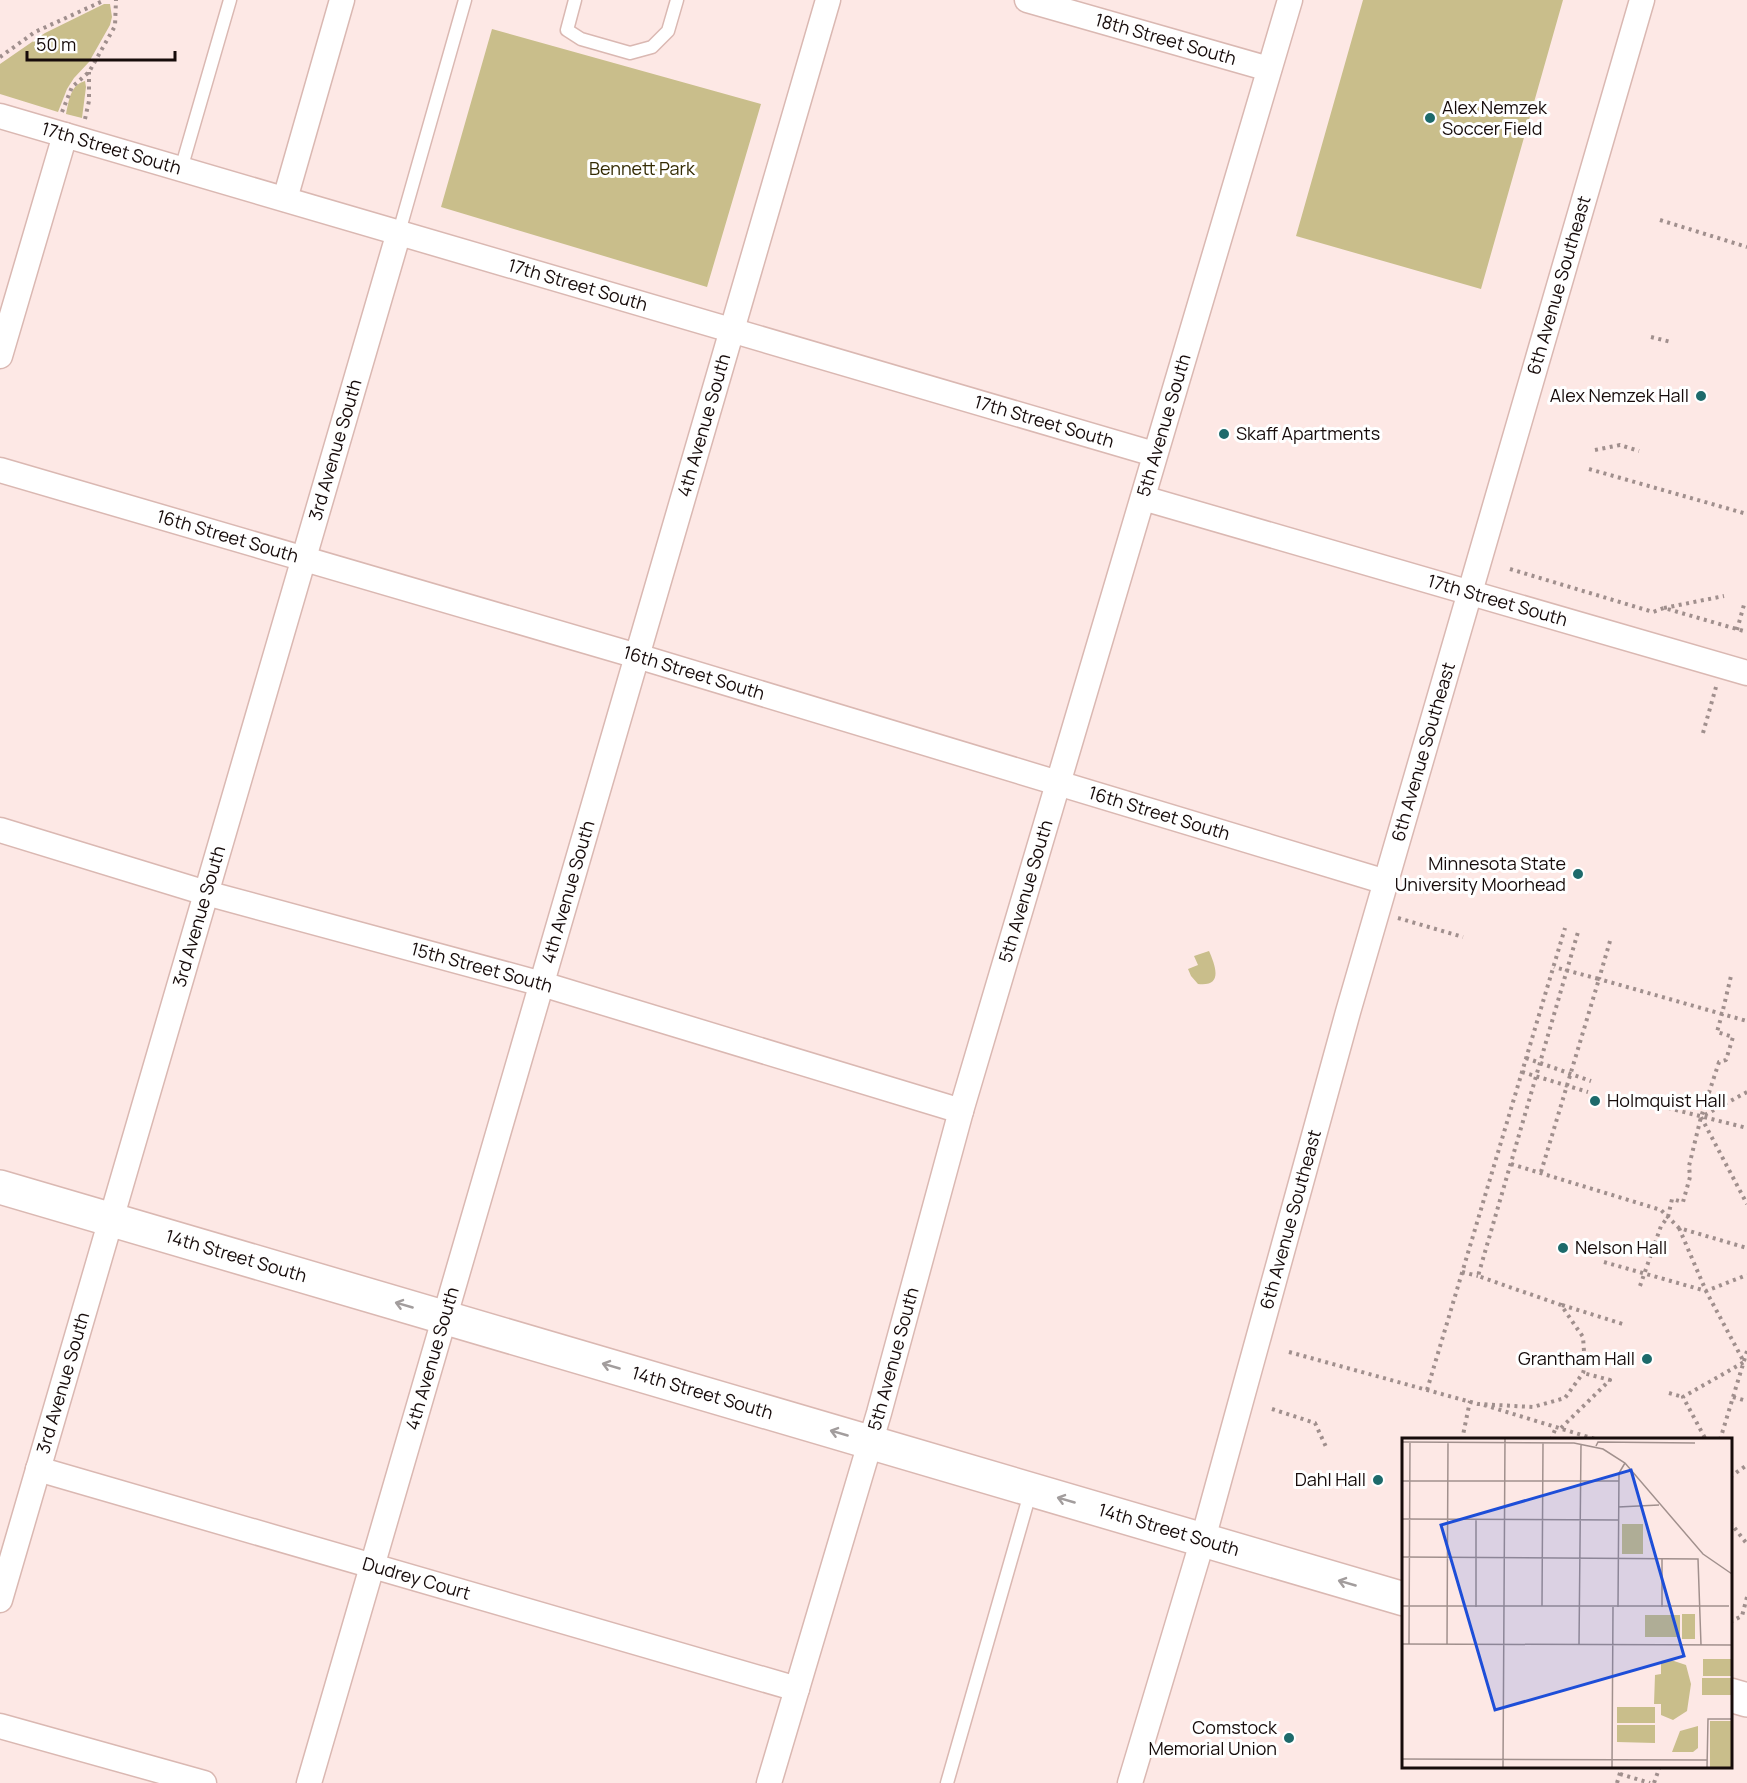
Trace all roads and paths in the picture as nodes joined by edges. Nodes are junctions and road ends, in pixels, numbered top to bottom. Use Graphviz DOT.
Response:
graph roads {
  1 [pos="105,0"];
  2 [pos="116,0"];
  3 [pos="231,0"];
  4 [pos="342,0"];
  5 [pos="465,0"];
  6 [pos="575,0"];
  7 [pos="677,0"];
  8 [pos="828,0"];
  9 [pos="1027,0"];
  10 [pos="1290,0"];
  11 [pos="1642,0"];
  12 [pos="0,57"];
  13 [pos="1269,69"];
  14 [pos="89,72"];
  15 [pos="0,116"];
  16 [pos="65,135"];
  17 [pos="181,169"];
  18 [pos="285,199"];
  19 [pos="1660,220"];
  20 [pos="399,232"];
  21 [pos="1747,247"];
  22 [pos="732,329"];
  23 [pos="1651,337"];
  24 [pos="1671,342"];
  25 [pos="0,356"];
  26 [pos="1595,450"];
  27 [pos="1639,451"];
  28 [pos="1154,454"];
  29 [pos="1589,469"];
  30 [pos="0,470"];
  31 [pos="1143,498"];
  32 [pos="1747,514"];
  33 [pos="304,558"];
  34 [pos="1510,569"];
  35 [pos="1470,592"];
  36 [pos="1724,596"];
  37 [pos="1745,601"];
  38 [pos="1664,608"];
  39 [pos="1737,630"];
  40 [pos="1747,632"];
  41 [pos="637,656"];
  42 [pos="1747,673"];
  43 [pos="1716,687"];
  44 [pos="1703,733"];
  45 [pos="1059,783"];
  46 [pos="0,830"];
  47 [pos="1386,882"];
  48 [pos="207,892"];
  49 [pos="1397,918"];
  50 [pos="1565,928"];
  51 [pos="1578,932"];
  52 [pos="1463,938"];
  53 [pos="1610,941"];
  54 [pos="1554,966"];
  55 [pos="1567,971"];
  56 [pos="1731,976"];
  57 [pos="1599,979"];
  58 [pos="542,984"];
  59 [pos="1722,1014"];
  60 [pos="1747,1021"];
  61 [pos="1526,1058"];
  62 [pos="1540,1063"];
  63 [pos="1522,1072"];
  64 [pos="1570,1073"];
  65 [pos="1536,1076"];
  66 [pos="1591,1081"];
  67 [pos="1567,1086"];
  68 [pos="1588,1092"];
  69 [pos="1747,1092"];
  70 [pos="1617,1095"];
  71 [pos="961,1111"];
  72 [pos="1701,1117"];
  73 [pos="1747,1128"];
  74 [pos="1510,1164"];
  75 [pos="1541,1172"];
  76 [pos="0,1187"];
  77 [pos="1747,1204"];
  78 [pos="1668,1217"];
  79 [pos="111,1220"];
  80 [pos="1679,1228"];
  81 [pos="1747,1248"];
  82 [pos="1604,1262"];
  83 [pos="1462,1272"];
  84 [pos="1645,1275"];
  85 [pos="1747,1275"];
  86 [pos="1478,1276"];
  87 [pos="1640,1286"];
  88 [pos="1706,1291"];
  89 [pos="1562,1305"];
  90 [pos="445,1317"];
  91 [pos="1626,1325"];
  92 [pos="1747,1351"];
  93 [pos="1289,1352"];
  94 [pos="1744,1362"];
  95 [pos="1583,1373"];
  96 [pos="1427,1390"];
  97 [pos="1669,1393"];
  98 [pos="1683,1397"];
  99 [pos="1733,1397"];
  100 [pos="1470,1401"];
  101 [pos="1747,1401"];
  102 [pos="1478,1404"];
  103 [pos="1272,1409"];
  104 [pos="1556,1427"];
  105 [pos="1562,1428"];
  106 [pos="1462,1438"];
  107 [pos="1552,1438"];
  108 [pos="1593,1438"];
  109 [pos="1705,1438"];
  110 [pos="1721,1438"];
  111 [pos="870,1442"];
  112 [pos="1327,1449"];
  113 [pos="1747,1465"];
  114 [pos="38,1469"];
  115 [pos="1732,1476"];
  116 [pos="1031,1489"];
  117 [pos="1732,1523"];
  118 [pos="1203,1539"];
  119 [pos="1747,1544"];
  120 [pos="372,1566"];
  121 [pos="1747,1597"];
  122 [pos="1402,1598"];
  123 [pos="0,1600"];
  124 [pos="1745,1616"];
  125 [pos="797,1689"];
  126 [pos="1732,1695"];
  127 [pos="1747,1700"];
  128 [pos="0,1726"];
  129 [pos="1622,1768"];
  130 [pos="1660,1768"];
  131 [pos="1620,1774"];
  132 [pos="204,1783"];
  133 [pos="309,1783"];
  134 [pos="769,1783"];
  135 [pos="947,1783"];
  136 [pos="1130,1783"];
  137 [pos="1617,1783"];
  138 [pos="1652,1783"];
  1 -- 12 [label="path"];
  2 -- 14 [label="path"];
  3 -- 17 [label="lane"];
  4 -- 18 [label="street"];
  5 -- 20 [label="lane"];
  6 -- 7 [label="lane"];
  8 -- 22 [label="street, 4th Avenue South"];
  9 -- 13 [label="street, 18th Street South"];
  10 -- 13 [label="street, 5th Avenue South"];
  11 -- 35 [label="street, 6th Avenue Southeast"];
  13 -- 28 [label="street, 5th Avenue South"];
  14 -- 16 [label="path"];
  14 -- 16 [label="path"];
  15 -- 16 [label="street, 17th Street South"];
  16 -- 17 [label="street, 17th Street South"];
  16 -- 25 [label="street"];
  17 -- 18 [label="street, 17th Street South"];
  18 -- 20 [label="street, 17th Street South"];
  19 -- 21 [label="path"];
  20 -- 22 [label="street, 17th Street South"];
  20 -- 33 [label="street, 3rd Avenue South"];
  22 -- 28 [label="street, 17th Street South"];
  22 -- 41 [label="street, 4th Avenue South"];
  23 -- 24 [label="path"];
  26 -- 27 [label="path"];
  28 -- 31 [label="street, 5th Avenue South"];
  29 -- 32 [label="path"];
  30 -- 33 [label="street, 16th Street South"];
  31 -- 35 [label="street, 17th Street South"];
  31 -- 45 [label="street, 5th Avenue South"];
  33 -- 41 [label="street, 16th Street South"];
  33 -- 48 [label="street, 3rd Avenue South"];
  34 -- 38 [label="path"];
  35 -- 42 [label="street, 17th Street South"];
  35 -- 47 [label="street, 6th Avenue Southeast"];
  36 -- 38 [label="path"];
  37 -- 39 [label="path"];
  38 -- 39 [label="path"];
  39 -- 40 [label="path"];
  41 -- 45 [label="street, 16th Street South"];
  41 -- 58 [label="street, 4th Avenue South"];
  43 -- 44 [label="path"];
  45 -- 47 [label="street, 16th Street South"];
  45 -- 71 [label="street, 5th Avenue South"];
  46 -- 48 [label="street, 15th Street South"];
  47 -- 118 [label="street, 6th Avenue Southeast"];
  48 -- 58 [label="street, 15th Street South"];
  48 -- 79 [label="street, 3rd Avenue South"];
  49 -- 52 [label="path"];
  50 -- 54 [label="path"];
  51 -- 55 [label="path"];
  53 -- 57 [label="path"];
  54 -- 55 [label="path"];
  54 -- 61 [label="path"];
  55 -- 57 [label="path"];
  55 -- 62 [label="path"];
  56 -- 59 [label="path"];
  57 -- 59 [label="path"];
  57 -- 64 [label="path"];
  58 -- 71 [label="street, 15th Street South"];
  58 -- 90 [label="street, 4th Avenue South"];
  59 -- 60 [label="path"];
  59 -- 72 [label="path"];
  61 -- 62 [label="path"];
  61 -- 63 [label="path"];
  62 -- 64 [label="path"];
  62 -- 65 [label="path"];
  63 -- 65 [label="path"];
  63 -- 83 [label="path"];
  64 -- 66 [label="path"];
  64 -- 67 [label="path"];
  65 -- 67 [label="path"];
  65 -- 74 [label="path"];
  67 -- 68 [label="path"];
  67 -- 75 [label="path"];
  69 -- 72 [label="path"];
  70 -- 72 [label="path"];
  71 -- 111 [label="street, 5th Avenue South"];
  72 -- 73 [label="path"];
  72 -- 77 [label="path"];
  72 -- 78 [label="path"];
  74 -- 75 [label="path"];
  74 -- 86 [label="path"];
  75 -- 78 [label="path"];
  76 -- 79 [label="street, 14th Street South"];
  78 -- 80 [label="path"];
  78 -- 84 [label="path"];
  90 -- 79 [label="street, 14th Street South, one-way"];
  79 -- 114 [label="street, 3rd Avenue South"];
  80 -- 81 [label="path"];
  80 -- 88 [label="path"];
  82 -- 84 [label="path"];
  83 -- 86 [label="path"];
  83 -- 96 [label="path"];
  84 -- 87 [label="path"];
  84 -- 88 [label="path"];
  85 -- 88 [label="path"];
  86 -- 89 [label="path"];
  88 -- 94 [label="path"];
  89 -- 91 [label="path"];
  89 -- 95 [label="path"];
  111 -- 90 [label="street, 14th Street South, one-way"];
  90 -- 120 [label="street, 4th Avenue South"];
  92 -- 94 [label="path"];
  93 -- 96 [label="path"];
  94 -- 98 [label="path"];
  94 -- 99 [label="path"];
  95 -- 102 [label="path"];
  95 -- 105 [label="path"];
  96 -- 100 [label="path"];
  97 -- 98 [label="path"];
  98 -- 109 [label="path"];
  99 -- 101 [label="path"];
  99 -- 110 [label="path"];
  100 -- 102 [label="path"];
  100 -- 106 [label="path"];
  102 -- 104 [label="path"];
  103 -- 112 [label="path"];
  104 -- 105 [label="path"];
  104 -- 107 [label="path"];
  105 -- 108 [label="path"];
  111 -- 116 [label="street, 14th Street South"];
  111 -- 125 [label="street, 5th Avenue South"];
  113 -- 115 [label="path"];
  114 -- 120 [label="street, Dudrey Court"];
  114 -- 123 [label="street, 3rd Avenue South"];
  118 -- 116 [label="street, 14th Street South, one-way"];
  116 -- 135 [label="lane"];
  117 -- 119 [label="path"];
  122 -- 118 [label="street, 14th Street South, one-way"];
  118 -- 136 [label="street, 6th Avenue Southeast"];
  120 -- 125 [label="street, Dudrey Court"];
  120 -- 133 [label="street, 4th Avenue South"];
  121 -- 124 [label="path"];
  125 -- 134 [label="street, 5th Avenue South"];
  126 -- 127 [label="street"];
  128 -- 132 [label="street"];
  129 -- 131 [label="path"];
  130 -- 138 [label="path"];
  131 -- 137 [label="path"];
  131 -- 138 [label="path"];
}
